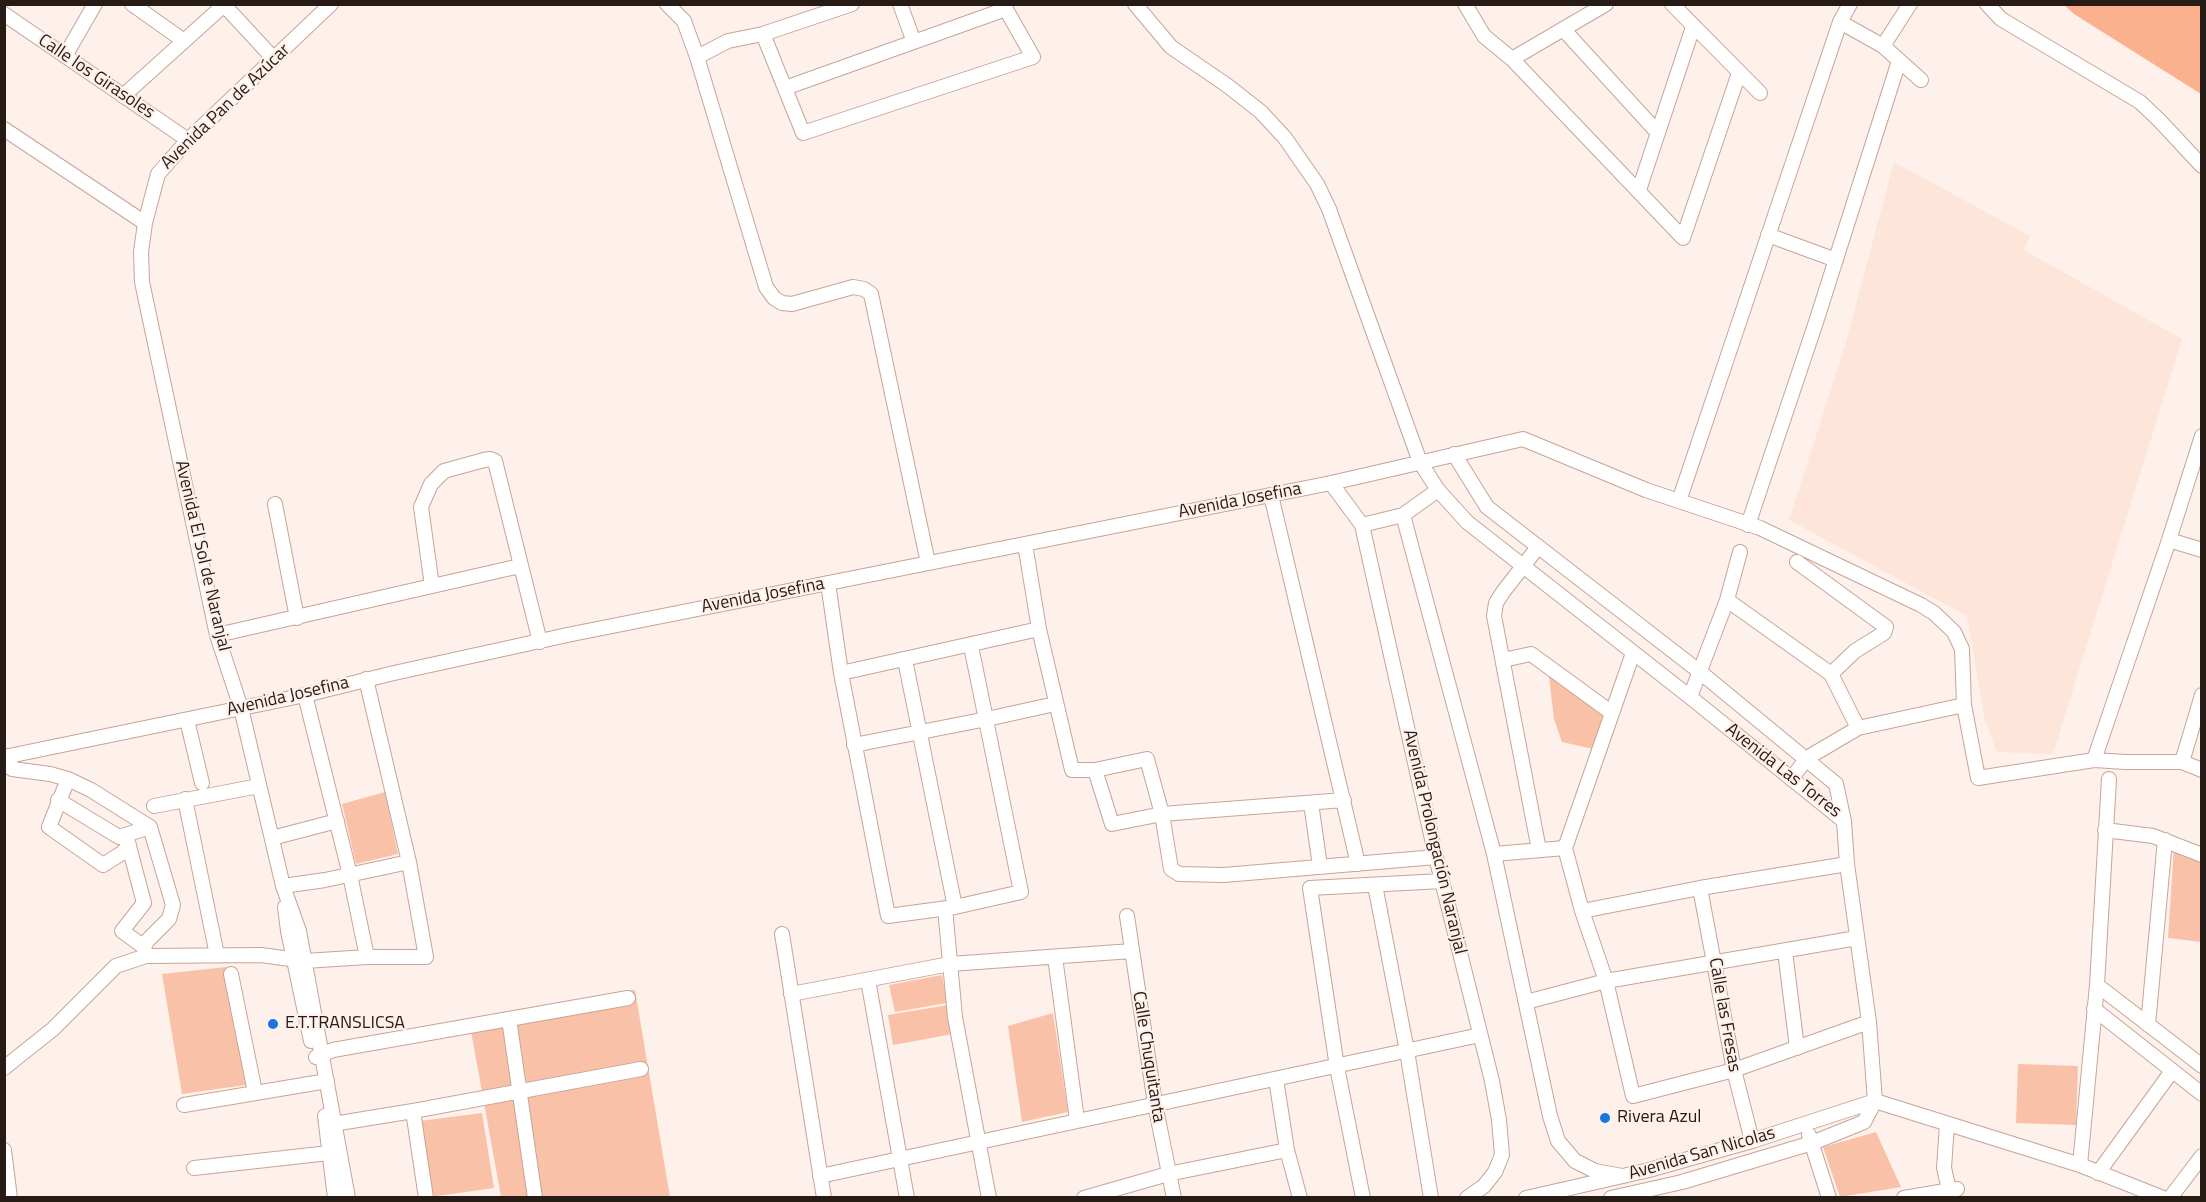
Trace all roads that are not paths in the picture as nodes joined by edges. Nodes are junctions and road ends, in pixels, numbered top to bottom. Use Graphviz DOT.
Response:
graph roads {
  1 [pos="95,4"];
  2 [pos="132,4"];
  3 [pos="224,4"];
  4 [pos="331,4"];
  5 [pos="667,4"];
  6 [pos="852,4"];
  7 [pos="900,4"];
  8 [pos="1135,4"];
  9 [pos="1465,4"];
  10 [pos="1606,4"];
  11 [pos="1672,4"];
  12 [pos="1850,4"];
  13 [pos="1910,4"];
  14 [pos="1987,4"];
  15 [pos="1004,7"];
  16 [pos="4,14"];
  17 [pos="1840,21"];
  18 [pos="1693,27"];
  19 [pos="1563,29"];
  20 [pos="763,34"];
  21 [pos="184,41"];
  22 [pos="914,42"];
  23 [pos="1883,46"];
  24 [pos="65,56"];
  25 [pos="697,57"];
  26 [pos="274,59"];
  27 [pos="1512,59"];
  28 [pos="1899,61"];
  29 [pos="1739,73"];
  30 [pos="1921,80"];
  31 [pos="785,88"];
  32 [pos="1760,93"];
  33 [pos="123,96"];
  34 [pos="4,129"];
  35 [pos="1658,133"];
  36 [pos="188,140"];
  37 [pos="2202,166"];
  38 [pos="1639,190"];
  39 [pos="145,223"];
  40 [pos="1768,236"];
  41 [pos="1836,260"];
  42 [pos="2202,436"];
  43 [pos="1454,454"];
  44 [pos="1420,462"];
  45 [pos="1331,483"];
  46 [pos="1438,490"];
  47 [pos="1271,495"];
  48 [pos="1679,501"];
  49 [pos="275,504"];
  50 [pos="1403,515"];
  51 [pos="1362,525"];
  52 [pos="1748,525"];
  53 [pos="2169,540"];
  54 [pos="1025,544"];
  55 [pos="1538,547"];
  56 [pos="2202,550"];
  57 [pos="1740,552"];
  58 [pos="1797,562"];
  59 [pos="928,563"];
  60 [pos="520,566"];
  61 [pos="1523,566"];
  62 [pos="828,583"];
  63 [pos="432,586"];
  64 [pos="1726,600"];
  65 [pos="297,618"];
  66 [pos="1039,629"];
  67 [pos="217,634"];
  68 [pos="540,642"];
  69 [pos="971,646"];
  70 [pos="1633,653"];
  71 [pos="904,660"];
  72 [pos="1503,660"];
  73 [pos="1700,672"];
  74 [pos="841,673"];
  75 [pos="1831,674"];
  76 [pos="366,679"];
  77 [pos="305,695"];
  78 [pos="2202,695"];
  79 [pos="1690,697"];
  80 [pos="1055,704"];
  81 [pos="1964,705"];
  82 [pos="241,708"];
  83 [pos="1612,713"];
  84 [pos="987,719"];
  85 [pos="187,720"];
  86 [pos="1858,728"];
  87 [pos="919,732"];
  88 [pos="854,745"];
  89 [pos="6,757"];
  90 [pos="1806,758"];
  91 [pos="2094,760"];
  92 [pos="2182,762"];
  93 [pos="1095,770"];
  94 [pos="2202,770"];
  95 [pos="68,779"];
  96 [pos="1791,779"];
  97 [pos="2109,779"];
  98 [pos="202,783"];
  99 [pos="259,786"];
  100 [pos="185,799"];
  101 [pos="58,800"];
  102 [pos="1344,800"];
  103 [pos="1311,803"];
  104 [pos="154,806"];
  105 [pos="1162,814"];
  106 [pos="337,821"];
  107 [pos="1844,821"];
  108 [pos="150,827"];
  109 [pos="2105,830"];
  110 [pos="272,838"];
  111 [pos="128,840"];
  112 [pos="2165,840"];
  113 [pos="1565,848"];
  114 [pos="1539,850"];
  115 [pos="1494,854"];
  116 [pos="2202,855"];
  117 [pos="1436,857"];
  118 [pos="409,861"];
  119 [pos="1358,864"];
  120 [pos="1847,864"];
  121 [pos="1320,866"];
  122 [pos="350,875"];
  123 [pos="1442,881"];
  124 [pos="1375,885"];
  125 [pos="283,886"];
  126 [pos="1700,888"];
  127 [pos="950,908"];
  128 [pos="1582,910"];
  129 [pos="1127,916"];
  130 [pos="782,934"];
  131 [pos="1857,938"];
  132 [pos="1132,951"];
  133 [pos="1785,951"];
  134 [pos="145,952"];
  135 [pos="217,955"];
  136 [pos="368,957"];
  137 [pos="1055,957"];
  138 [pos="300,960"];
  139 [pos="950,964"];
  140 [pos="1715,964"];
  141 [pos="231,974"];
  142 [pos="868,980"];
  143 [pos="1606,981"];
  144 [pos="2097,985"];
  145 [pos="791,994"];
  146 [pos="628,998"];
  147 [pos="1526,1002"];
  148 [pos="2094,1009"];
  149 [pos="510,1019"];
  150 [pos="1869,1022"];
  151 [pos="2148,1025"];
  152 [pos="1480,1035"];
  153 [pos="1797,1048"];
  154 [pos="1407,1051"];
  155 [pos="319,1056"];
  156 [pos="2202,1066"];
  157 [pos="1337,1067"];
  158 [pos="4,1068"];
  159 [pos="641,1069"];
  160 [pos="1734,1070"];
  161 [pos="2172,1071"];
  162 [pos="1276,1079"];
  163 [pos="323,1082"];
  164 [pos="255,1092"];
  165 [pos="520,1092"];
  166 [pos="2202,1094"];
  167 [pos="1875,1101"];
  168 [pos="184,1104"];
  169 [pos="1155,1104"];
  170 [pos="414,1111"];
  171 [pos="1077,1120"];
  172 [pos="331,1124"];
  173 [pos="1806,1124"];
  174 [pos="1952,1125"];
  175 [pos="978,1141"];
  176 [pos="1752,1141"];
  177 [pos="1812,1143"];
  178 [pos="4,1150"];
  179 [pos="1287,1150"];
  180 [pos="329,1153"];
  181 [pos="2202,1156"];
  182 [pos="900,1158"];
  183 [pos="2080,1165"];
  184 [pos="194,1168"];
  185 [pos="2098,1173"];
  186 [pos="1168,1174"];
  187 [pos="820,1176"];
  188 [pos="1622,1176"];
  189 [pos="1955,1193"];
  190 [pos="10,1197"];
  191 [pos="335,1197"];
  192 [pos="348,1197"];
  193 [pos="426,1197"];
  194 [pos="535,1197"];
  195 [pos="824,1197"];
  196 [pos="907,1197"];
  197 [pos="989,1197"];
  198 [pos="1084,1197"];
  199 [pos="1174,1197"];
  200 [pos="1299,1197"];
  201 [pos="1363,1197"];
  202 [pos="1431,1197"];
  203 [pos="1467,1197"];
  204 [pos="1526,1197"];
  205 [pos="1615,1197"];
  206 [pos="1829,1197"];
  207 [pos="1904,1197"];
  208 [pos="2163,1197"];
  209 [pos="2170,1197"];
  1 -- 24 [label="street"];
  2 -- 21 [label="street"];
  3 -- 21 [label="street"];
  3 -- 26 [label="street"];
  4 -- 26 [label="street, Avenida Pan de Azúcar"];
  5 -- 25 [label="street"];
  6 -- 20 [label="street"];
  7 -- 22 [label="street"];
  8 -- 44 [label="street, Avenida Las Torres"];
  9 -- 27 [label="street"];
  10 -- 19 [label="street"];
  11 -- 18 [label="street"];
  12 -- 17 [label="street"];
  13 -- 23 [label="street"];
  14 -- 37 [label="street"];
  15 -- 22 [label="street"];
  15 -- 31 [label="street"];
  16 -- 24 [label="street, Calle los Girasoles"];
  17 -- 23 [label="street"];
  17 -- 40 [label="street"];
  18 -- 29 [label="street"];
  18 -- 35 [label="street"];
  19 -- 27 [label="street"];
  19 -- 35 [label="street"];
  20 -- 25 [label="street"];
  20 -- 31 [label="street"];
  21 -- 33 [label="street"];
  22 -- 31 [label="street"];
  23 -- 28 [label="street"];
  24 -- 33 [label="street, Calle los Girasoles"];
  25 -- 59 [label="street"];
  26 -- 36 [label="street, Avenida Pan de Azúcar"];
  27 -- 38 [label="street"];
  28 -- 30 [label="street"];
  28 -- 41 [label="street"];
  29 -- 32 [label="street"];
  29 -- 38 [label="street"];
  33 -- 36 [label="street, Calle los Girasoles"];
  34 -- 39 [label="street"];
  35 -- 38 [label="street"];
  36 -- 39 [label="street, Avenida Pan de Azúcar"];
  39 -- 67 [label="street, Avenida El Sol de Naranjal"];
  40 -- 41 [label="street"];
  40 -- 48 [label="street"];
  41 -- 52 [label="street"];
  42 -- 53 [label="street"];
  43 -- 44 [label="street, Avenida Josefina"];
  43 -- 48 [label="street, Avenida Josefina"];
  43 -- 55 [label="street, Avenida Las Torres"];
  44 -- 45 [label="street, Avenida Josefina"];
  44 -- 46 [label="street, Avenida Las Torres"];
  45 -- 47 [label="street, Avenida Josefina"];
  45 -- 51 [label="street, Avenida Prolongación Naranjal"];
  46 -- 50 [label="street"];
  46 -- 61 [label="street, Avenida Las Torres"];
  47 -- 54 [label="street, Avenida Josefina"];
  47 -- 102 [label="street"];
  48 -- 52 [label="street"];
  49 -- 65 [label="street"];
  50 -- 51 [label="street"];
  50 -- 115 [label="street"];
  51 -- 117 [label="street, Avenida Prolongación Naranjal"];
  52 -- 81 [label="street"];
  53 -- 56 [label="street"];
  53 -- 91 [label="street"];
  54 -- 59 [label="street, Avenida Josefina"];
  54 -- 66 [label="street"];
  55 -- 61 [label="street"];
  55 -- 73 [label="street, Avenida Las Torres"];
  57 -- 64 [label="street"];
  58 -- 75 [label="street"];
  59 -- 62 [label="street, Avenida Josefina"];
  60 -- 63 [label="street"];
  60 -- 63 [label="street"];
  60 -- 68 [label="street"];
  61 -- 70 [label="street, Avenida Las Torres"];
  61 -- 72 [label="street"];
  62 -- 68 [label="street, Avenida Josefina"];
  62 -- 74 [label="street"];
  63 -- 65 [label="street"];
  64 -- 73 [label="street"];
  64 -- 75 [label="street"];
  65 -- 67 [label="street"];
  66 -- 69 [label="street"];
  66 -- 80 [label="street"];
  67 -- 82 [label="street, Avenida El Sol de Naranjal"];
  68 -- 76 [label="street, Avenida Josefina"];
  69 -- 71 [label="street"];
  69 -- 84 [label="street"];
  70 -- 79 [label="street, Avenida Las Torres"];
  70 -- 83 [label="street"];
  71 -- 74 [label="street"];
  71 -- 87 [label="street"];
  72 -- 83 [label="street"];
  72 -- 114 [label="street"];
  73 -- 79 [label="street"];
  73 -- 90 [label="street, Avenida Las Torres"];
  74 -- 88 [label="street"];
  75 -- 86 [label="street"];
  76 -- 77 [label="street, Avenida Josefina"];
  76 -- 118 [label="street"];
  77 -- 82 [label="street, Avenida Josefina"];
  77 -- 106 [label="street"];
  78 -- 92 [label="street"];
  79 -- 96 [label="street, Avenida Las Torres"];
  80 -- 84 [label="street"];
  80 -- 93 [label="street"];
  81 -- 86 [label="street"];
  81 -- 91 [label="street"];
  82 -- 85 [label="street, Avenida Josefina"];
  82 -- 99 [label="street, Avenida El Sol de Naranjal"];
  83 -- 113 [label="street"];
  84 -- 87 [label="street"];
  84 -- 127 [label="street"];
  85 -- 89 [label="street, Avenida Josefina"];
  85 -- 98 [label="street"];
  86 -- 90 [label="street"];
  87 -- 88 [label="street"];
  87 -- 127 [label="street"];
  88 -- 127 [label="street"];
  89 -- 95 [label="street"];
  90 -- 96 [label="street"];
  90 -- 107 [label="street, Avenida Las Torres"];
  91 -- 92 [label="street"];
  92 -- 94 [label="street"];
  93 -- 105 [label="street"];
  93 -- 105 [label="street"];
  95 -- 101 [label="street"];
  95 -- 108 [label="street"];
  96 -- 107 [label="street, Avenida Las Torres"];
  97 -- 109 [label="street"];
  99 -- 100 [label="street"];
  99 -- 110 [label="street, Avenida El Sol de Naranjal"];
  100 -- 104 [label="street"];
  100 -- 135 [label="street"];
  101 -- 111 [label="street"];
  101 -- 111 [label="street"];
  102 -- 103 [label="street"];
  102 -- 119 [label="street"];
  103 -- 105 [label="street"];
  103 -- 121 [label="street"];
  105 -- 121 [label="street"];
  106 -- 110 [label="street"];
  106 -- 122 [label="street"];
  107 -- 120 [label="street"];
  108 -- 111 [label="street"];
  108 -- 134 [label="street"];
  109 -- 112 [label="street"];
  109 -- 144 [label="street"];
  110 -- 125 [label="street, Avenida El Sol de Naranjal"];
  111 -- 134 [label="street"];
  112 -- 116 [label="street"];
  112 -- 151 [label="street"];
  113 -- 114 [label="street"];
  113 -- 128 [label="street"];
  114 -- 115 [label="street"];
  115 -- 147 [label="street"];
  117 -- 119 [label="street"];
  117 -- 123 [label="street, Avenida Prolongación Naranjal"];
  118 -- 122 [label="street"];
  118 -- 136 [label="street"];
  119 -- 121 [label="street"];
  120 -- 126 [label="street"];
  120 -- 131 [label="street"];
  122 -- 125 [label="street"];
  122 -- 136 [label="street"];
  123 -- 124 [label="street"];
  123 -- 152 [label="street, Avenida Prolongación Naranjal"];
  124 -- 154 [label="street"];
  124 -- 157 [label="street"];
  125 -- 138 [label="street, Avenida El Sol de Naranjal"];
  126 -- 128 [label="street"];
  126 -- 140 [label="street, Calle las Fresas"];
  127 -- 139 [label="street"];
  128 -- 143 [label="street"];
  129 -- 132 [label="street, Calle Chuquitanta"];
  130 -- 145 [label="street"];
  131 -- 133 [label="street"];
  131 -- 150 [label="street"];
  132 -- 137 [label="street"];
  132 -- 169 [label="street, Calle Chuquitanta"];
  133 -- 140 [label="street"];
  133 -- 153 [label="street"];
  134 -- 135 [label="street"];
  134 -- 158 [label="street"];
  135 -- 138 [label="street"];
  136 -- 138 [label="street"];
  137 -- 139 [label="street"];
  137 -- 171 [label="street"];
  138 -- 155 [label="street, Avenida El Sol de Naranjal"];
  139 -- 142 [label="street"];
  139 -- 175 [label="street"];
  140 -- 143 [label="street"];
  140 -- 160 [label="street, Calle las Fresas"];
  141 -- 164 [label="street"];
  142 -- 145 [label="street"];
  142 -- 182 [label="street"];
  143 -- 147 [label="street"];
  143 -- 160 [label="street"];
  144 -- 148 [label="street"];
  144 -- 151 [label="street"];
  145 -- 187 [label="street"];
  146 -- 149 [label="street"];
  147 -- 188 [label="street"];
  148 -- 161 [label="street"];
  148 -- 183 [label="street"];
  149 -- 155 [label="street"];
  149 -- 165 [label="street"];
  150 -- 153 [label="street"];
  150 -- 167 [label="street"];
  151 -- 156 [label="street"];
  152 -- 154 [label="street"];
  152 -- 203 [label="street, Avenida Prolongación Naranjal"];
  153 -- 160 [label="street"];
  154 -- 157 [label="street"];
  154 -- 202 [label="street"];
  155 -- 163 [label="street, Avenida El Sol de Naranjal"];
  157 -- 162 [label="street"];
  157 -- 201 [label="street"];
  159 -- 165 [label="street"];
  160 -- 176 [label="street, Calle las Fresas"];
  161 -- 166 [label="street"];
  161 -- 185 [label="street"];
  162 -- 169 [label="street"];
  162 -- 179 [label="street"];
  163 -- 164 [label="street"];
  163 -- 172 [label="street, Avenida El Sol de Naranjal"];
  164 -- 168 [label="street"];
  165 -- 170 [label="street"];
  165 -- 194 [label="street"];
  167 -- 173 [label="street, Avenida San Nicolas"];
  167 -- 174 [label="street"];
  167 -- 177 [label="street, Avenida San Nicolas"];
  169 -- 171 [label="street"];
  169 -- 186 [label="street, Calle Chuquitanta"];
  170 -- 172 [label="street"];
  170 -- 193 [label="street"];
  171 -- 175 [label="street"];
  172 -- 180 [label="street, Avenida El Sol de Naranjal"];
  172 -- 192 [label="street, Avenida El Sol de Naranjal"];
  173 -- 176 [label="street, Avenida San Nicolas"];
  173 -- 177 [label="street"];
  174 -- 183 [label="street"];
  174 -- 189 [label="street"];
  175 -- 182 [label="street"];
  175 -- 197 [label="street"];
  176 -- 188 [label="street, Avenida San Nicolas"];
  177 -- 205 [label="street, Avenida San Nicolas"];
  177 -- 206 [label="street"];
  178 -- 190 [label="street"];
  179 -- 186 [label="street"];
  179 -- 200 [label="street"];
  180 -- 184 [label="street"];
  180 -- 191 [label="street, Avenida El Sol de Naranjal"];
  181 -- 209 [label="street"];
  182 -- 187 [label="street"];
  182 -- 196 [label="street"];
  183 -- 185 [label="street"];
  185 -- 208 [label="street"];
  186 -- 198 [label="street"];
  186 -- 199 [label="street, Calle Chuquitanta"];
  187 -- 195 [label="street"];
  188 -- 204 [label="street, Avenida San Nicolas"];
  189 -- 207 [label="street"];
}
